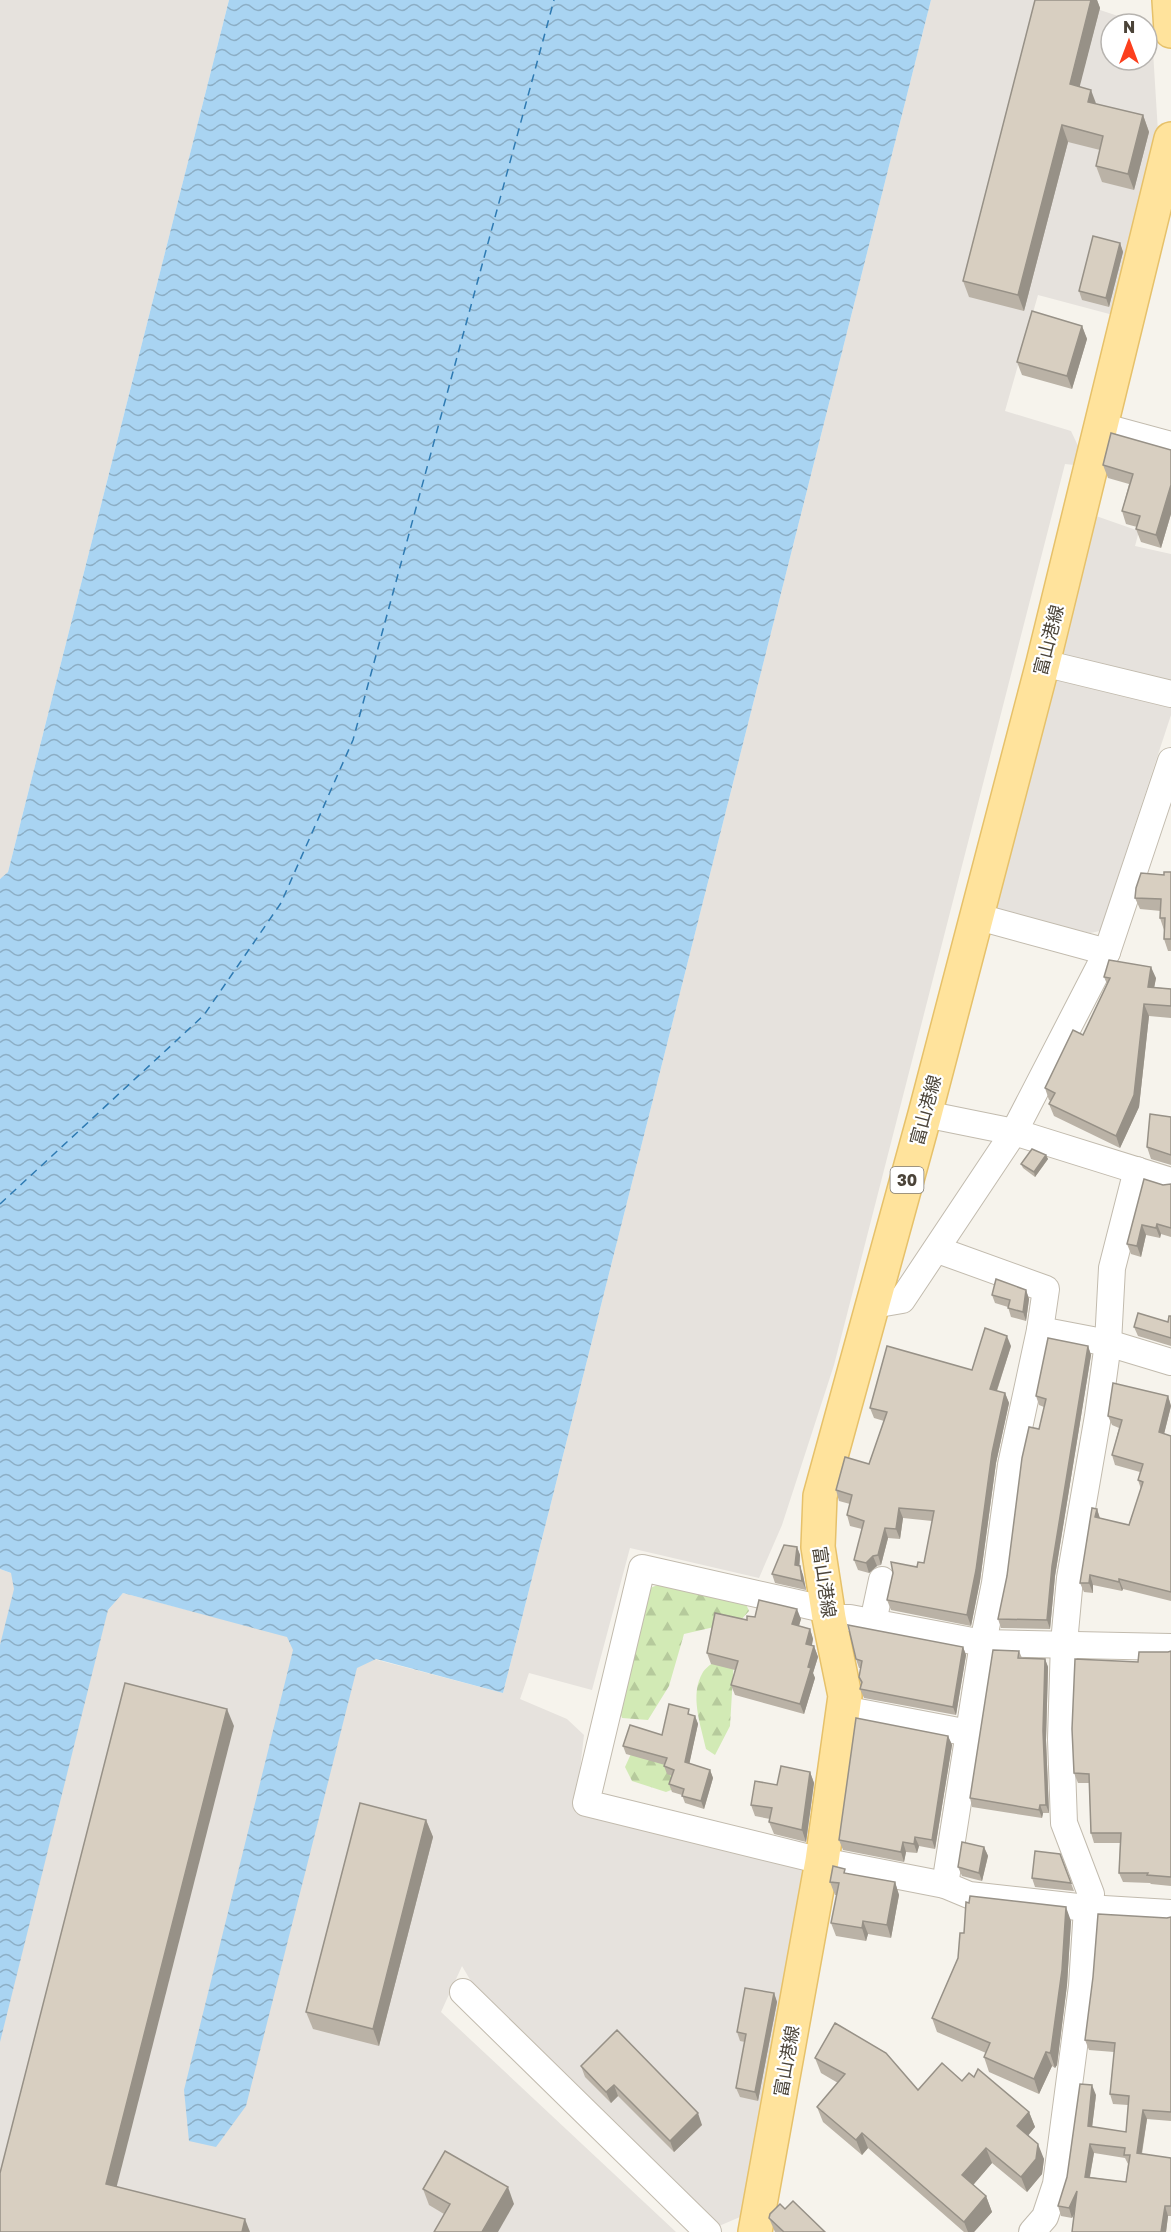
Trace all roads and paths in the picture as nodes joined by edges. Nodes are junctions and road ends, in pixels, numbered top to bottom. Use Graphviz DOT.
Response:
graph roads {
  1 [pos="1169,0"];
  2 [pos="1171,31"];
  3 [pos="1171,139"];
  4 [pos="1101,426"];
  5 [pos="1171,445"];
  6 [pos="1043,663"];
  7 [pos="1171,694"];
  8 [pos="1171,761"];
  9 [pos="975,916"];
  10 [pos="1107,952"];
  11 [pos="925,1114"];
  12 [pos="1014,1132"];
  13 [pos="1137,1170"];
  14 [pos="1171,1181"];
  15 [pos="938,1250"];
  16 [pos="873,1305"];
  17 [pos="1040,1330"];
  18 [pos="1108,1343"];
  19 [pos="1171,1362"];
  20 [pos="882,1580"];
  21 [pos="828,1614"];
  22 [pos="873,1622"];
  23 [pos="983,1643"];
  24 [pos="1064,1643"];
  25 [pos="1171,1647"];
  26 [pos="843,1709"];
  27 [pos="969,1733"];
  28 [pos="822,1862"];
  29 [pos="945,1884"];
  30 [pos="1087,1908"];
  31 [pos="1171,1913"];
  32 [pos="463,1992"];
  33 [pos="708,2232"];
  34 [pos="755,2232"];
  35 [pos="1032,2232"];
  1 -- 2 [label="main road"];
  3 -- 4 [label="main road, 富山港線 / 30"];
  4 -- 5 [label="street"];
  4 -- 6 [label="main road, 富山港線 / 30"];
  6 -- 7 [label="street"];
  6 -- 9 [label="main road, 富山港線 / 30"];
  8 -- 10 [label="street"];
  9 -- 10 [label="street"];
  9 -- 11 [label="main road, 富山港線 / 30"];
  10 -- 12 [label="street"];
  11 -- 12 [label="street"];
  11 -- 16 [label="main road, 富山港線 / 30"];
  12 -- 13 [label="street"];
  12 -- 15 [label="street"];
  13 -- 14 [label="street"];
  13 -- 18 [label="street"];
  15 -- 16 [label="street"];
  15 -- 17 [label="street"];
  16 -- 21 [label="main road, 富山港線 / 30"];
  17 -- 18 [label="street"];
  17 -- 23 [label="street"];
  18 -- 19 [label="street"];
  18 -- 24 [label="street"];
  20 -- 22 [label="street"];
  21 -- 22 [label="street"];
  21 -- 26 [label="main road, 富山港線 / 30"];
  21 -- 28 [label="street"];
  22 -- 23 [label="street"];
  23 -- 24 [label="street"];
  23 -- 27 [label="street"];
  24 -- 25 [label="street"];
  24 -- 30 [label="street"];
  26 -- 27 [label="street"];
  26 -- 28 [label="main road, 富山港線 / 30"];
  27 -- 29 [label="street"];
  28 -- 29 [label="street"];
  28 -- 34 [label="main road, 富山港線 / 30"];
  29 -- 30 [label="street"];
  30 -- 31 [label="street"];
  30 -- 35 [label="street"];
  32 -- 33 [label="street"];
}
